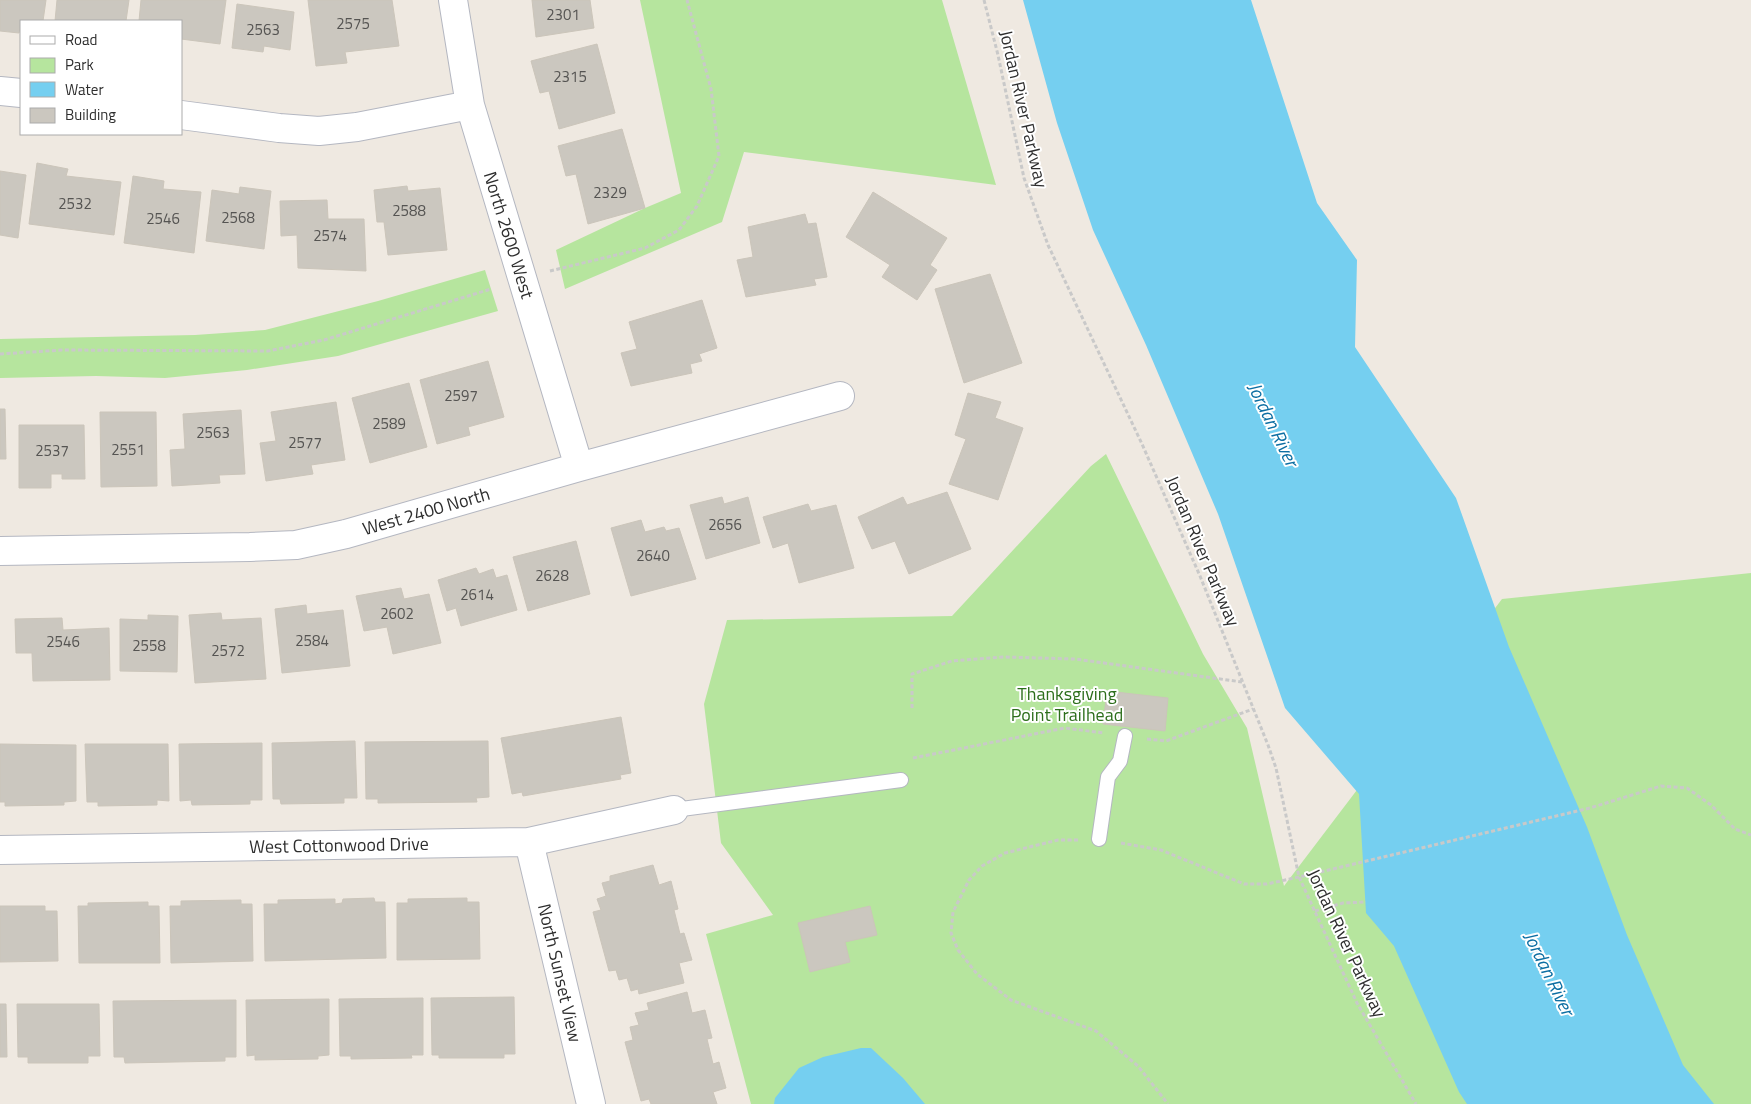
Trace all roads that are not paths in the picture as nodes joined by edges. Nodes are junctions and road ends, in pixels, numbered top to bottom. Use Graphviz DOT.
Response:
graph roads {
  1 [pos="452,0"];
  2 [pos="0,91"];
  3 [pos="20,93"];
  4 [pos="470,106"];
  5 [pos="182,115"];
  6 [pos="840,396"];
  7 [pos="579,468"];
  8 [pos="0,551"];
  9 [pos="1125,736"];
  10 [pos="900,780"];
  11 [pos="674,810"];
  12 [pos="1099,839"];
  13 [pos="529,842"];
  14 [pos="0,850"];
  15 [pos="591,1104"];
  1 -- 4 [label="street, North 2600 West"];
  2 -- 3 [label="street"];
  4 -- 5 [label="street"];
  4 -- 7 [label="street, North 2600 West"];
  6 -- 7 [label="street, West 2400 North"];
  7 -- 8 [label="street, West 2400 North"];
  9 -- 12 [label="lane"];
  10 -- 11 [label="lane"];
  11 -- 13 [label="street, West Cottonwood Drive"];
  13 -- 14 [label="street, West Cottonwood Drive"];
  13 -- 15 [label="street, North Sunset View"];
}
